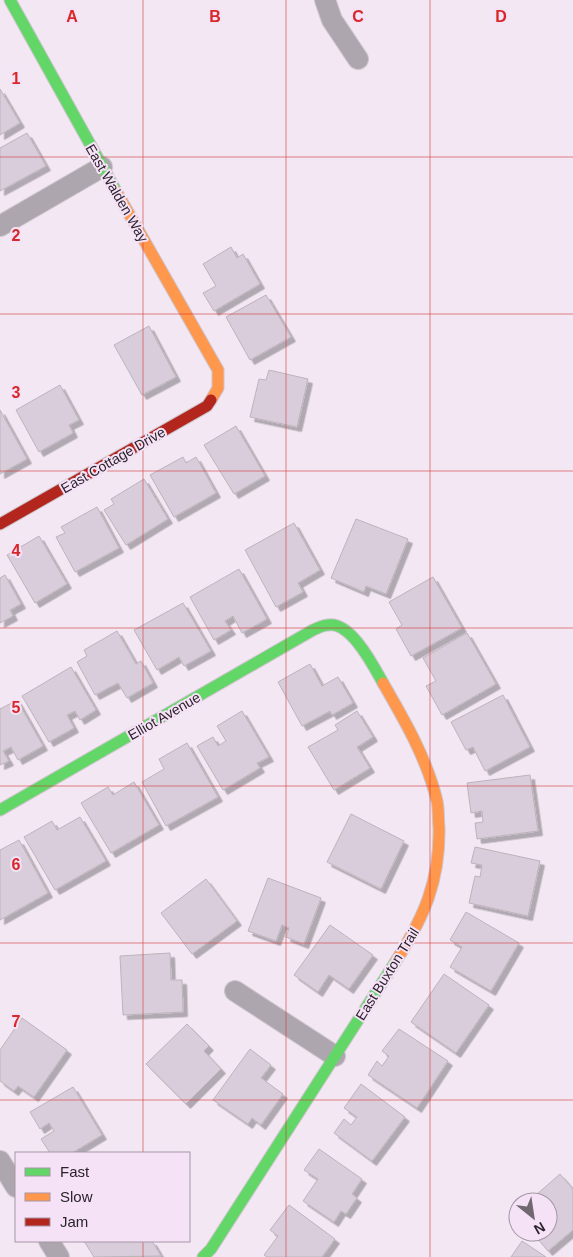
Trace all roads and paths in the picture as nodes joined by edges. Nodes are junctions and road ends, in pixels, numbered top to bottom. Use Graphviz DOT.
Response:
graph roads {
  1 [pos="10,0"];
  2 [pos="325,0"];
  3 [pos="358,59"];
  4 [pos="102,167"];
  5 [pos="0,226"];
  6 [pos="218,388"];
  7 [pos="0,524"];
  8 [pos="330,624"];
  9 [pos="0,810"];
  10 [pos="235,991"];
  11 [pos="335,1056"];
  12 [pos="0,1161"];
  13 [pos="15,1185"];
  14 [pos="50,1242"];
  15 [pos="59,1257"];
  16 [pos="203,1257"];
  1 -- 4 [label="street, East Walden Way"];
  2 -- 3 [label="street"];
  4 -- 5 [label="street"];
  4 -- 6 [label="street, East Walden Way"];
  6 -- 7 [label="street, East Cottage Drive"];
  8 -- 9 [label="street, Elliot Avenue"];
  8 -- 11 [label="street, East Buxton Trail"];
  10 -- 11 [label="street"];
  11 -- 16 [label="street, East Buxton Trail"];
  12 -- 13 [label="street"];
  14 -- 15 [label="street"];
}
